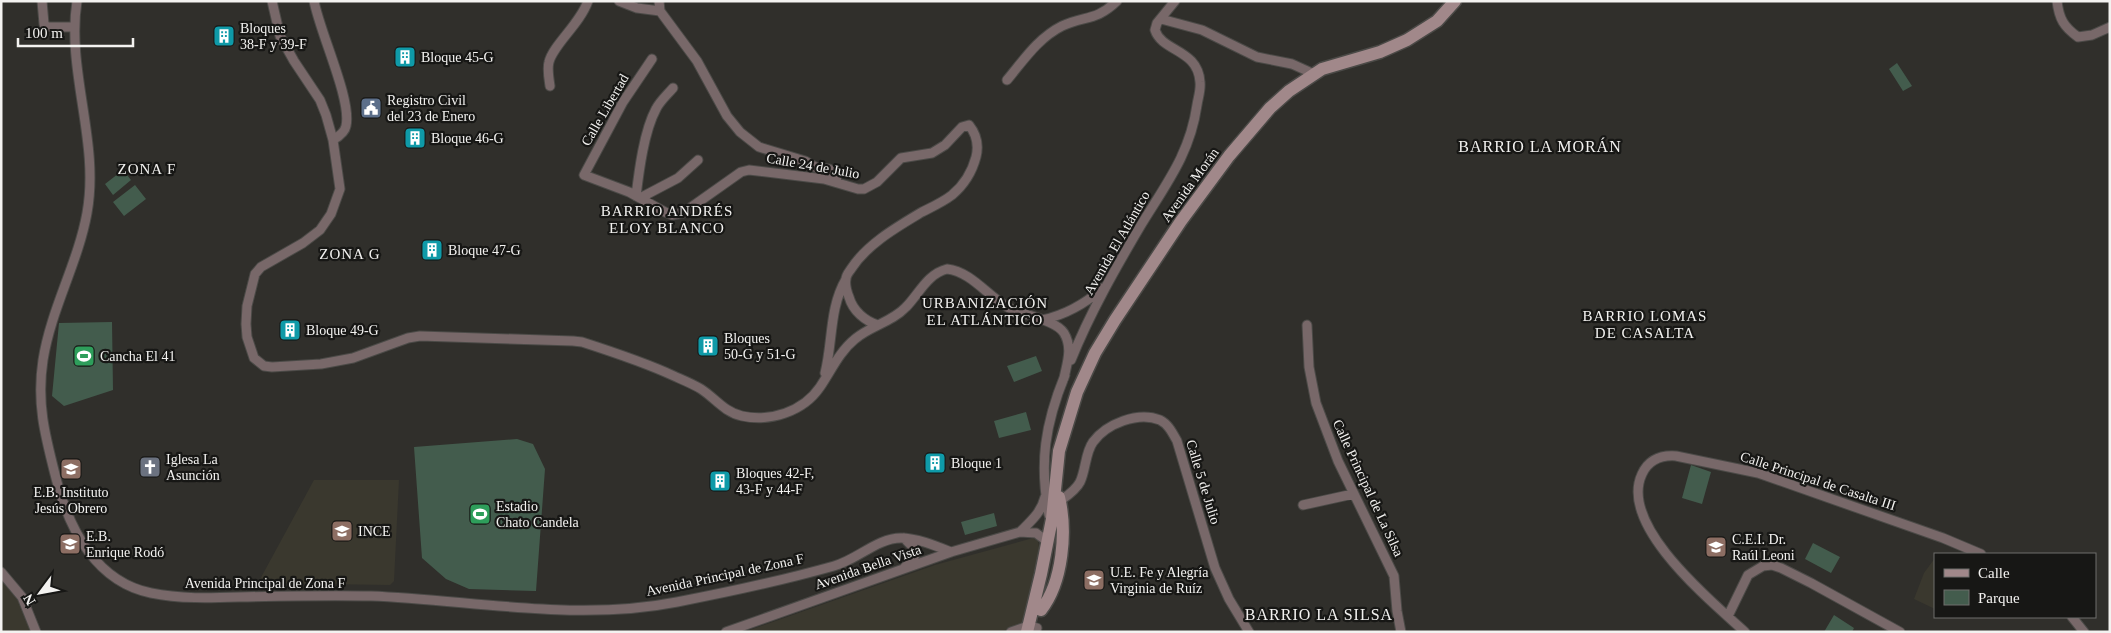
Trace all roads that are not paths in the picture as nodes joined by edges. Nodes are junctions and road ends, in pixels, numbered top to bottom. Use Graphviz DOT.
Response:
graph roads {
  1 [pos="42,1"];
  2 [pos="77,1"];
  3 [pos="272,1"];
  4 [pos="314,1"];
  5 [pos="588,1"];
  6 [pos="619,1"];
  7 [pos="659,1"];
  8 [pos="1117,1"];
  9 [pos="1175,1"];
  10 [pos="1455,1"];
  11 [pos="2057,1"];
  12 [pos="660,11"];
  13 [pos="1160,19"];
  14 [pos="2110,26"];
  15 [pos="75,27"];
  16 [pos="652,59"];
  17 [pos="1314,74"];
  18 [pos="1007,80"];
  19 [pos="550,86"];
  20 [pos="673,88"];
  21 [pos="333,140"];
  22 [pos="698,160"];
  23 [pos="584,175"];
  24 [pos="838,182"];
  25 [pos="638,197"];
  26 [pos="846,279"];
  27 [pos="1107,284"];
  28 [pos="1040,320"];
  29 [pos="878,325"];
  30 [pos="1307,325"];
  31 [pos="1064,378"];
  32 [pos="823,381"];
  33 [pos="1055,480"];
  34 [pos="1045,494"];
  35 [pos="1352,494"];
  36 [pos="1060,501"];
  37 [pos="1303,505"];
  38 [pos="1051,523"];
  39 [pos="1020,532"];
  40 [pos="904,538"];
  41 [pos="1048,542"];
  42 [pos="951,552"];
  43 [pos="1979,553"];
  44 [pos="1060,559"];
  45 [pos="899,571"];
  46 [pos="1,572"];
  47 [pos="1041,610"];
  48 [pos="1728,616"];
  49 [pos="2073,618"];
  50 [pos="1032,629"];
  51 [pos="36,632"];
  52 [pos="727,632"];
  53 [pos="1011,632"];
  54 [pos="1249,632"];
  55 [pos="1401,632"];
  56 [pos="1745,632"];
  57 [pos="1900,632"];
  58 [pos="2084,632"];
  1 -- 15 [label="street"];
  2 -- 15 [label="street, Avenida Principal de Zona F"];
  3 -- 21 [label="street"];
  4 -- 21 [label="street"];
  5 -- 19 [label="street"];
  6 -- 12 [label="street"];
  7 -- 12 [label="street"];
  8 -- 18 [label="street"];
  9 -- 13 [label="street"];
  10 -- 17 [label="main road, Avenida Morán"];
  11 -- 14 [label="street"];
  12 -- 24 [label="street"];
  13 -- 17 [label="street"];
  13 -- 27 [label="street, Avenida El Atlántico"];
  15 -- 40 [label="street, Avenida Principal de Zona F"];
  16 -- 23 [label="street, Calle Libertad"];
  17 -- 33 [label="main road, Avenida Morán"];
  20 -- 25 [label="street"];
  21 -- 32 [label="street"];
  22 -- 25 [label="street"];
  23 -- 25 [label="street, Calle 24 de Julio"];
  24 -- 25 [label="street, Calle 24 de Julio"];
  24 -- 26 [label="street, Calle 24 de Julio"];
  26 -- 29 [label="street"];
  26 -- 32 [label="street, Calle 24 de Julio"];
  27 -- 28 [label="street"];
  27 -- 31 [label="street, Avenida El Atlántico"];
  28 -- 29 [label="street"];
  28 -- 31 [label="street"];
  29 -- 32 [label="street"];
  30 -- 35 [label="street, Calle Principal de La Silsa"];
  31 -- 34 [label="street, Avenida El Atlántico"];
  33 -- 36 [label="main road, Avenida Morán"];
  33 -- 38 [label="main road, Avenida Morán"];
  34 -- 38 [label="street, Avenida El Atlántico"];
  34 -- 39 [label="street, Avenida Bella Vista"];
  35 -- 37 [label="street"];
  35 -- 55 [label="street, Calle Principal de La Silsa"];
  36 -- 44 [label="main road, Avenida Morán"];
  36 -- 54 [label="street, Calle 5 de Julio"];
  38 -- 41 [label="main road, Avenida Morán"];
  38 -- 44 [label="main road"];
  39 -- 41 [label="street"];
  39 -- 42 [label="street, Avenida Bella Vista"];
  40 -- 42 [label="street, Avenida Principal de Zona F"];
  40 -- 45 [label="street"];
  41 -- 47 [label="main road"];
  41 -- 50 [label="main road"];
  42 -- 45 [label="street, Avenida Bella Vista"];
  43 -- 48 [label="street, Calle Principal de Casalta III"];
  44 -- 47 [label="main road, Avenida Morán"];
  45 -- 52 [label="street, Avenida Bella Vista"];
  46 -- 51 [label="street"];
  47 -- 50 [label="main road"];
  48 -- 56 [label="street"];
  48 -- 57 [label="street"];
  49 -- 58 [label="street"];
  50 -- 53 [label="street"];
}
